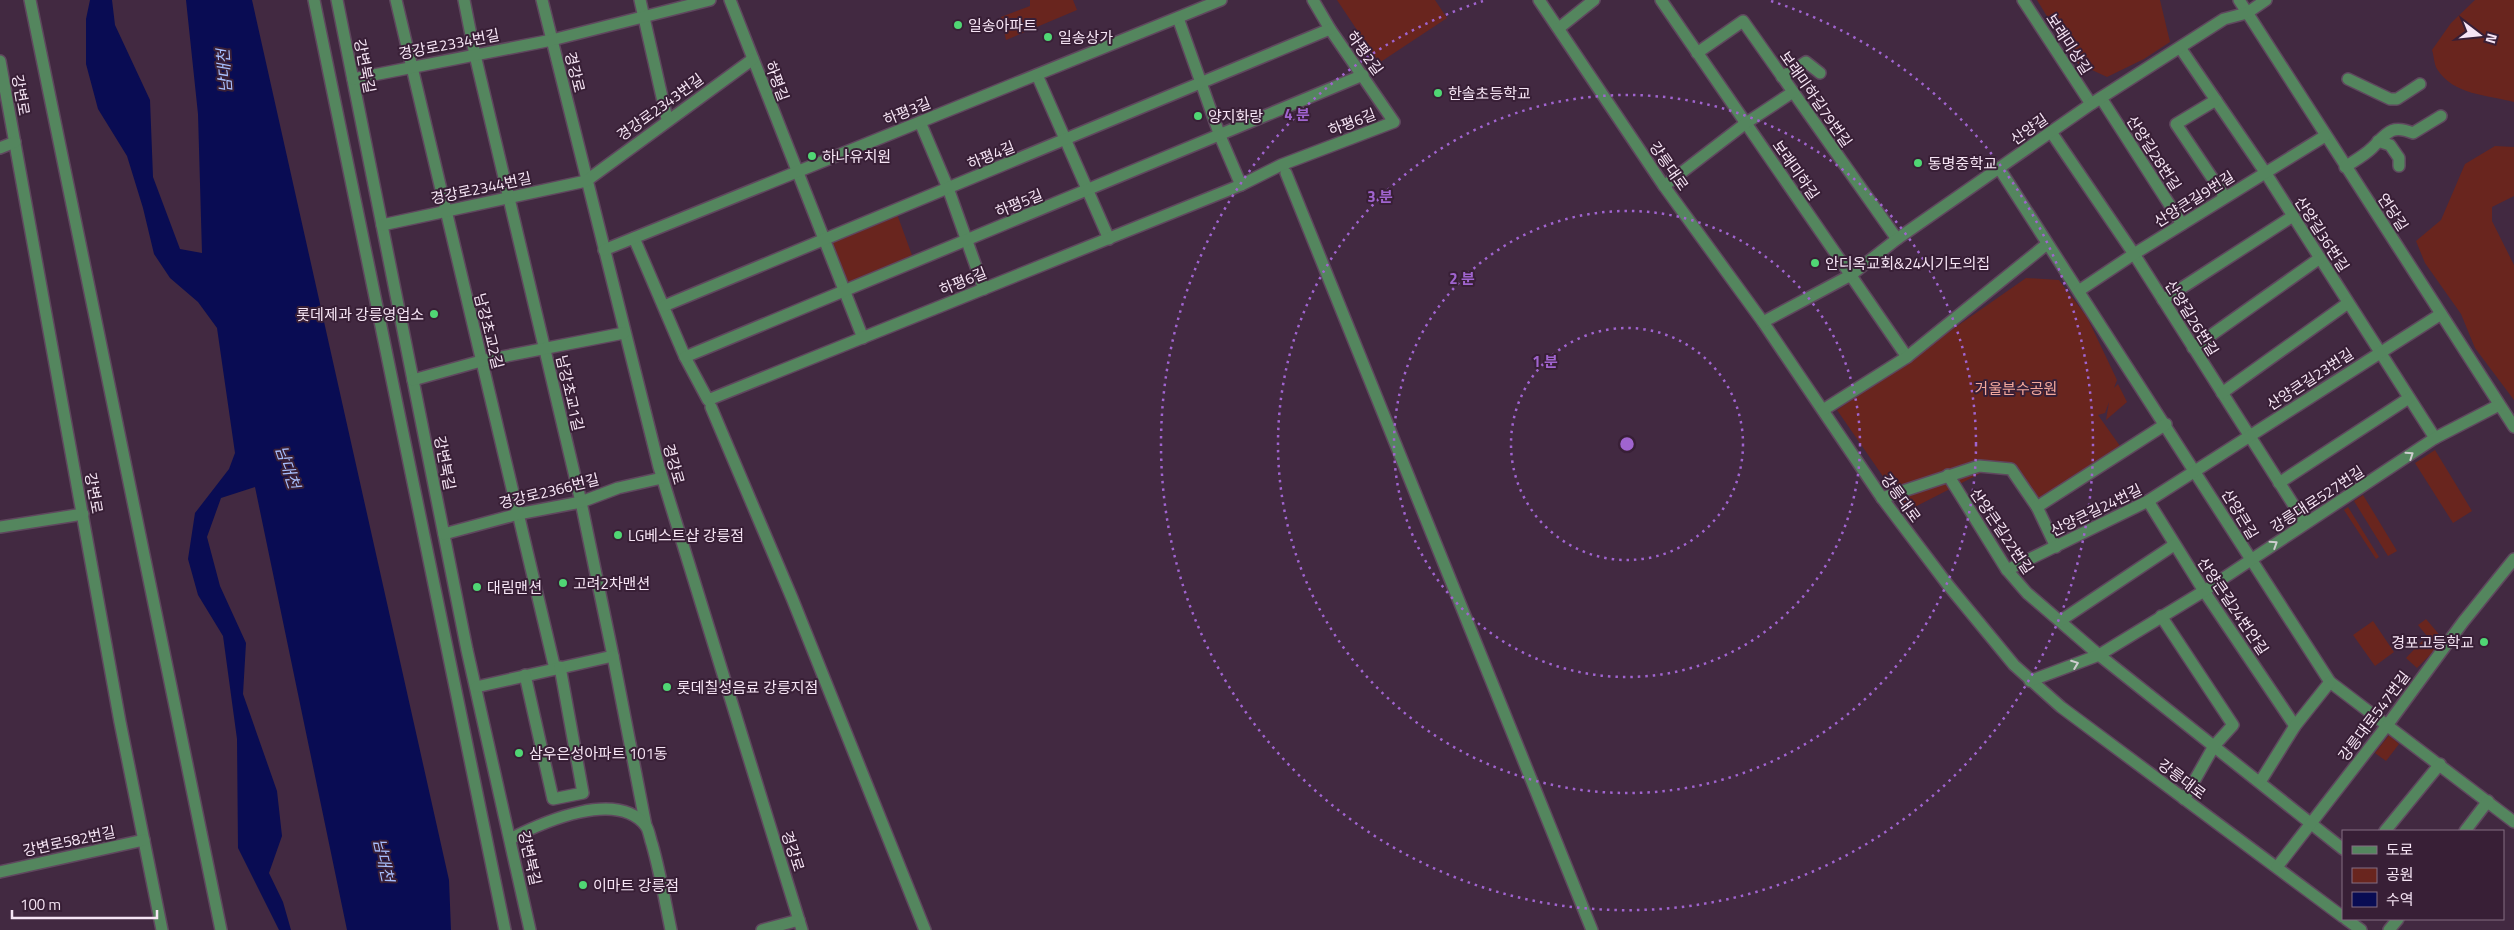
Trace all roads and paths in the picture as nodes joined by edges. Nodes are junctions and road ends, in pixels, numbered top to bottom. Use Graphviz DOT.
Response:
graph roads {
  1 [pos="30,0"];
  2 [pos="314,0"];
  3 [pos="337,0"];
  4 [pos="396,0"];
  5 [pos="464,0"];
  6 [pos="542,0"];
  7 [pos="640,0"];
  8 [pos="710,0"];
  9 [pos="730,0"];
  10 [pos="1221,0"];
  11 [pos="1313,0"];
  12 [pos="1539,0"];
  13 [pos="1594,0"];
  14 [pos="1661,0"];
  15 [pos="2023,0"];
  16 [pos="2239,0"];
  17 [pos="2266,0"];
  18 [pos="2247,13"];
  19 [pos="644,17"];
  20 [pos="1178,18"];
  21 [pos="1559,28"];
  22 [pos="1330,29"];
  23 [pos="552,40"];
  24 [pos="2181,48"];
  25 [pos="1698,53"];
  26 [pos="475,55"];
  27 [pos="753,59"];
  28 [pos="0,61"];
  29 [pos="411,67"];
  30 [pos="1820,73"];
  31 [pos="1037,75"];
  32 [pos="1364,75"];
  33 [pos="1782,77"];
  34 [pos="352,79"];
  35 [pos="2348,79"];
  36 [pos="1201,84"];
  37 [pos="2420,84"];
  38 [pos="1793,92"];
  39 [pos="2101,98"];
  40 [pos="2216,100"];
  41 [pos="2090,104"];
  42 [pos="2441,116"];
  43 [pos="667,119"];
  44 [pos="920,122"];
  45 [pos="1394,122"];
  46 [pos="1746,123"];
  47 [pos="2051,132"];
  48 [pos="1220,136"];
  49 [pos="2325,136"];
  50 [pos="1066,140"];
  51 [pos="2378,141"];
  52 [pos="15,142"];
  53 [pos="0,148"];
  54 [pos="2399,166"];
  55 [pos="2345,167"];
  56 [pos="1999,168"];
  57 [pos="797,172"];
  58 [pos="2266,172"];
  59 [pos="1286,173"];
  60 [pos="586,181"];
  61 [pos="1241,185"];
  62 [pos="1664,186"];
  63 [pos="948,188"];
  64 [pos="1087,191"];
  65 [pos="2225,197"];
  66 [pos="508,198"];
  67 [pos="445,211"];
  68 [pos="2293,216"];
  69 [pos="2182,224"];
  70 [pos="382,225"];
  71 [pos="634,238"];
  72 [pos="1108,239"];
  73 [pos="1897,239"];
  74 [pos="825,240"];
  75 [pos="967,241"];
  76 [pos="2047,244"];
  77 [pos="604,250"];
  78 [pos="2134,254"];
  79 [pos="2320,258"];
  80 [pos="1850,275"];
  81 [pos="984,289"];
  82 [pos="2080,290"];
  83 [pos="845,291"];
  84 [pos="2163,300"];
  85 [pos="2348,303"];
  86 [pos="664,306"];
  87 [pos="2441,314"];
  88 [pos="1763,322"];
  89 [pos="624,333"];
  90 [pos="863,338"];
  91 [pos="544,348"];
  92 [pos="2194,348"];
  93 [pos="2380,352"];
  94 [pos="685,357"];
  95 [pos="1907,357"];
  96 [pos="481,361"];
  97 [pos="413,380"];
  98 [pos="2222,393"];
  99 [pos="2409,398"];
  100 [pos="2499,405"];
  101 [pos="711,407"];
  102 [pos="1823,410"];
  103 [pos="2166,424"];
  104 [pos="2514,427"];
  105 [pos="2249,436"];
  106 [pos="2435,438"];
  107 [pos="2196,471"];
  108 [pos="1948,475"];
  109 [pos="662,478"];
  110 [pos="2279,483"];
  111 [pos="1882,498"];
  112 [pos="2148,501"];
  113 [pos="581,502"];
  114 [pos="2037,507"];
  115 [pos="83,514"];
  116 [pos="518,514"];
  117 [pos="2305,523"];
  118 [pos="0,527"];
  119 [pos="444,534"];
  120 [pos="2174,545"];
  121 [pos="2056,547"];
  122 [pos="2514,559"];
  123 [pos="2251,560"];
  124 [pos="2007,570"];
  125 [pos="2204,591"];
  126 [pos="2162,616"];
  127 [pos="2060,621"];
  128 [pos="2099,655"];
  129 [pos="613,656"];
  130 [pos="558,668"];
  131 [pos="525,675"];
  132 [pos="2030,681"];
  133 [pos="2330,682"];
  134 [pos="476,687"];
  135 [pos="2388,724"];
  136 [pos="2295,726"];
  137 [pos="2214,746"];
  138 [pos="2440,764"];
  139 [pos="2260,782"];
  140 [pos="2184,799"];
  141 [pos="2488,801"];
  142 [pos="2514,822"];
  143 [pos="2309,824"];
  144 [pos="646,826"];
  145 [pos="2386,830"];
  146 [pos="2466,830"];
  147 [pos="510,839"];
  148 [pos="144,840"];
  149 [pos="2342,848"];
  150 [pos="2277,867"];
  151 [pos="0,872"];
  152 [pos="2342,916"];
  153 [pos="2347,920"];
  154 [pos="801,925"];
  155 [pos="162,930"];
  156 [pos="221,930"];
  157 [pos="505,930"];
  158 [pos="530,930"];
  159 [pos="671,930"];
  160 [pos="762,930"];
  161 [pos="925,930"];
  162 [pos="1592,930"];
  163 [pos="2361,930"];
  1 -- 156 [label="street"];
  2 -- 157 [label="street"];
  3 -- 34 [label="street, 강변북길"];
  4 -- 29 [label="street, 남강초교2길"];
  5 -- 26 [label="street, 남강초교1길"];
  6 -- 23 [label="street, 경강로"];
  7 -- 19 [label="street"];
  8 -- 19 [label="street, 경강로2334번길"];
  9 -- 27 [label="street, 하평길"];
  10 -- 20 [label="street, 하평3길"];
  11 -- 22 [label="street, 하평2길"];
  12 -- 21 [label="street, 강릉대로"];
  13 -- 21 [label="street"];
  14 -- 25 [label="street, 보래미하길"];
  15 -- 41 [label="street, 보래미상길"];
  16 -- 18 [label="street, 연당길"];
  17 -- 18 [label="street, 산양길"];
  18 -- 24 [label="street, 산양길"];
  18 -- 49 [label="street, 연당길"];
  19 -- 23 [label="street, 경강로2334번길"];
  19 -- 43 [label="street"];
  20 -- 31 [label="street, 하평3길"];
  20 -- 36 [label="street"];
  21 -- 62 [label="street, 강릉대로"];
  22 -- 32 [label="street, 하평2길"];
  22 -- 36 [label="street, 하평4길"];
  23 -- 26 [label="street, 경강로2334번길"];
  23 -- 60 [label="street, 경강로"];
  24 -- 39 [label="street, 산양길"];
  24 -- 40 [label="street, 산양길36번길"];
  25 -- 33 [label="street, 보래미하길79번길"];
  25 -- 46 [label="street, 보래미하길"];
  26 -- 29 [label="street, 경강로2334번길"];
  26 -- 66 [label="street, 남강초교1길"];
  27 -- 43 [label="street, 경강로2343번길"];
  27 -- 57 [label="street, 하평길"];
  28 -- 52 [label="street, 강변로"];
  29 -- 34 [label="street, 경강로2334번길"];
  29 -- 67 [label="street, 남강초교2길"];
  30 -- 33 [label="street"];
  31 -- 44 [label="street, 하평3길"];
  31 -- 50 [label="street"];
  32 -- 45 [label="street, 하평2길"];
  32 -- 48 [label="street, 하평5길"];
  33 -- 38 [label="street, 보래미하길79번길"];
  34 -- 70 [label="street, 강변북길"];
  35 -- 37 [label="street"];
  36 -- 48 [label="street"];
  36 -- 50 [label="street, 하평4길"];
  38 -- 46 [label="street"];
  38 -- 73 [label="street, 보래미하길79번길"];
  39 -- 41 [label="street, 산양길"];
  39 -- 69 [label="street, 산양길28번길"];
  40 -- 58 [label="street, 산양길36번길"];
  40 -- 65 [label="street"];
  41 -- 47 [label="street, 산양길"];
  42 -- 51 [label="street"];
  43 -- 60 [label="street, 경강로2343번길"];
  44 -- 57 [label="street, 하평3길"];
  44 -- 63 [label="street"];
  45 -- 61 [label="street, 하평6길"];
  46 -- 62 [label="street"];
  46 -- 80 [label="street, 보래미하길"];
  47 -- 56 [label="street, 산양길"];
  47 -- 78 [label="street, 산양길26번길"];
  48 -- 61 [label="street"];
  48 -- 64 [label="street, 하평5길"];
  49 -- 55 [label="street, 연당길"];
  49 -- 58 [label="street, 산양큰길9번길"];
  50 -- 63 [label="street, 하평4길"];
  50 -- 64 [label="street"];
  51 -- 54 [label="street"];
  51 -- 55 [label="street"];
  52 -- 53 [label="street"];
  52 -- 115 [label="street, 강변로"];
  55 -- 87 [label="street, 연당길"];
  56 -- 73 [label="street, 산양길"];
  56 -- 76 [label="street, 산양큰길"];
  57 -- 71 [label="street, 하평3길"];
  57 -- 74 [label="street, 하평길"];
  58 -- 65 [label="street, 산양큰길9번길"];
  58 -- 68 [label="street, 산양길36번길"];
  59 -- 162 [label="street"];
  60 -- 66 [label="street, 경강로2344번길"];
  60 -- 77 [label="street, 경강로"];
  61 -- 72 [label="street, 하평6길"];
  62 -- 88 [label="street, 강릉대로"];
  63 -- 74 [label="street, 하평4길"];
  63 -- 75 [label="street"];
  64 -- 72 [label="street"];
  64 -- 75 [label="street, 하평5길"];
  65 -- 69 [label="street, 산양큰길9번길"];
  66 -- 67 [label="street, 경강로2344번길"];
  66 -- 91 [label="street, 남강초교1길"];
  67 -- 70 [label="street, 경강로2344번길"];
  67 -- 96 [label="street, 남강초교2길"];
  68 -- 79 [label="street, 산양길36번길"];
  68 -- 84 [label="street"];
  69 -- 78 [label="street, 산양큰길9번길"];
  70 -- 97 [label="street, 강변북길"];
  71 -- 77 [label="street, 하평3길"];
  71 -- 86 [label="street, 하평6길"];
  72 -- 81 [label="street, 하평6길"];
  73 -- 80 [label="street, 산양길"];
  74 -- 83 [label="street, 하평길"];
  74 -- 86 [label="street, 하평4길"];
  75 -- 81 [label="street"];
  75 -- 83 [label="street, 하평5길"];
  76 -- 82 [label="street, 산양큰길"];
  76 -- 95 [label="street"];
  77 -- 89 [label="street, 경강로"];
  78 -- 82 [label="street, 산양큰길9번길"];
  78 -- 84 [label="street, 산양길26번길"];
  79 -- 85 [label="street, 산양길36번길"];
  79 -- 92 [label="street"];
  80 -- 88 [label="street, 산양길"];
  80 -- 95 [label="street, 보래미하길"];
  81 -- 90 [label="street, 하평6길"];
  82 -- 103 [label="street, 산양큰길"];
  83 -- 90 [label="street, 하평길"];
  83 -- 94 [label="street, 하평5길"];
  84 -- 92 [label="street, 산양길26번길"];
  85 -- 93 [label="street, 산양길36번길"];
  85 -- 98 [label="street"];
  86 -- 94 [label="street, 하평6길"];
  87 -- 93 [label="street, 산양큰길23번길"];
  87 -- 100 [label="street, 연당길"];
  88 -- 102 [label="street, 강릉대로"];
  89 -- 91 [label="street"];
  89 -- 109 [label="street, 경강로"];
  90 -- 94 [label="street, 하평6길"];
  91 -- 96 [label="street"];
  91 -- 113 [label="street, 남강초교1길"];
  92 -- 98 [label="street, 산양길26번길"];
  93 -- 99 [label="street, 산양길36번길"];
  93 -- 105 [label="street, 산양큰길23번길"];
  95 -- 102 [label="street"];
  96 -- 97 [label="street"];
  96 -- 116 [label="street, 남강초교2길"];
  97 -- 119 [label="street, 강변북길"];
  98 -- 105 [label="street, 산양길26번길"];
  99 -- 106 [label="street, 산양길36번길"];
  99 -- 110 [label="street"];
  100 -- 104 [label="street, 연당길"];
  100 -- 106 [label="street, 강릉대로527번길"];
  101 -- 161 [label="street"];
  102 -- 111 [label="street, 강릉대로"];
  103 -- 107 [label="street, 산양큰길"];
  103 -- 114 [label="street"];
  105 -- 107 [label="street, 산양큰길23번길"];
  105 -- 110 [label="street, 산양길26번길"];
  117 -- 106 [label="street, 강릉대로527번길, one-way"];
  107 -- 112 [label="street, 산양큰길24번길"];
  107 -- 123 [label="street, 산양큰길"];
  108 -- 111 [label="street"];
  108 -- 114 [label="street, 산양큰길22번길"];
  108 -- 124 [label="street, 산양큰길22번길"];
  109 -- 113 [label="street, 경강로2366번길"];
  109 -- 154 [label="street, 경강로"];
  110 -- 117 [label="street, 산양길26번길"];
  111 -- 132 [label="street, 강릉대로"];
  112 -- 120 [label="street, 산양큰길24번안길"];
  112 -- 121 [label="street, 산양큰길24번길"];
  113 -- 116 [label="street, 경강로2366번길"];
  113 -- 129 [label="street, 남강초교1길"];
  114 -- 121 [label="street, 산양큰길22번길"];
  115 -- 118 [label="street"];
  115 -- 148 [label="street, 강변로"];
  116 -- 119 [label="street, 경강로2366번길"];
  116 -- 130 [label="street, 남강초교2길"];
  123 -- 117 [label="street, 강릉대로527번길, one-way"];
  119 -- 134 [label="street, 강변북길"];
  120 -- 125 [label="street, 산양큰길24번안길"];
  120 -- 127 [label="street"];
  121 -- 124 [label="street, 산양큰길24번길"];
  122 -- 135 [label="street, 강릉대로547번길"];
  123 -- 125 [label="street, 강릉대로527번길"];
  123 -- 133 [label="street, 산양큰길"];
  124 -- 127 [label="street, 산양큰길22번길"];
  125 -- 126 [label="street, 강릉대로527번길"];
  125 -- 136 [label="street, 산양큰길24번안길"];
  126 -- 128 [label="street, 강릉대로527번길"];
  126 -- 137 [label="street"];
  127 -- 128 [label="street, 산양큰길22번길"];
  132 -- 128 [label="street, 강릉대로527번길, one-way"];
  128 -- 137 [label="street, 산양큰길22번길"];
  129 -- 130 [label="street"];
  129 -- 144 [label="street, 남강초교1길"];
  130 -- 131 [label="street"];
  130 -- 131 [label="street, 남강초교2길"];
  131 -- 134 [label="street"];
  132 -- 140 [label="street, 강릉대로"];
  133 -- 135 [label="street, 산양큰길"];
  133 -- 136 [label="street"];
  134 -- 147 [label="street, 강변북길"];
  135 -- 138 [label="street, 산양큰길"];
  135 -- 143 [label="street, 강릉대로547번길"];
  136 -- 139 [label="street"];
  137 -- 139 [label="street, 산양큰길22번길"];
  137 -- 140 [label="street"];
  138 -- 141 [label="street, 산양큰길"];
  138 -- 145 [label="street"];
  139 -- 143 [label="street, 산양큰길22번길"];
  140 -- 150 [label="street, 강릉대로"];
  141 -- 142 [label="street, 산양큰길"];
  141 -- 146 [label="street"];
  143 -- 149 [label="street, 산양큰길22번길"];
  143 -- 150 [label="street, 강릉대로547번길"];
  144 -- 147 [label="street"];
  144 -- 159 [label="street, 남강초교1길"];
  147 -- 158 [label="street, 강변북길"];
  148 -- 151 [label="street, 강변로582번길"];
  148 -- 155 [label="street, 강변로"];
  150 -- 152 [label="street, 강릉대로"];
  153 -- 163 [label="street, 강릉대로"];
  154 -- 160 [label="street"];
}
